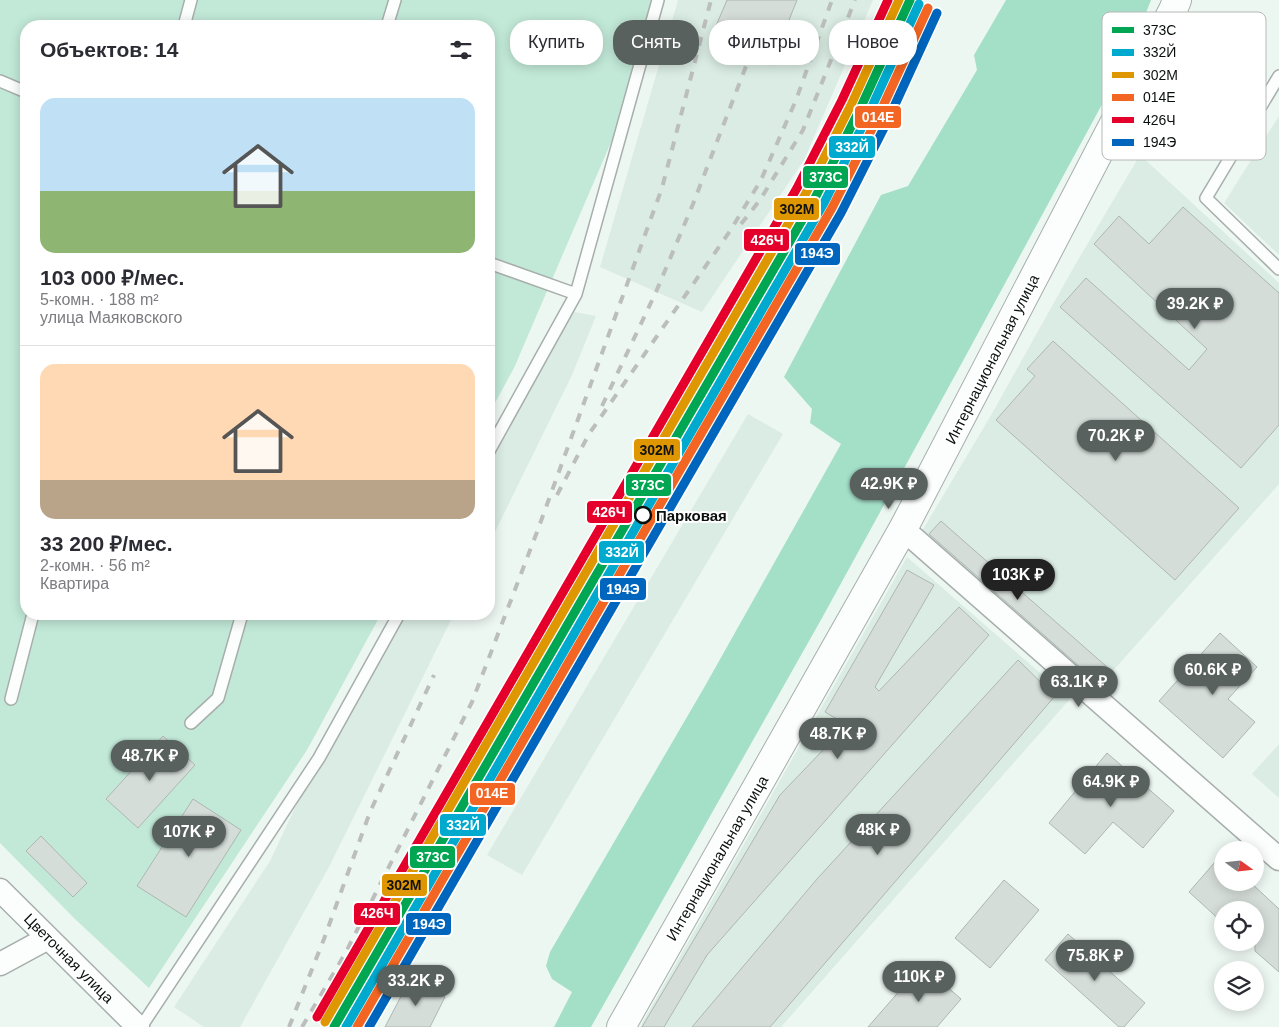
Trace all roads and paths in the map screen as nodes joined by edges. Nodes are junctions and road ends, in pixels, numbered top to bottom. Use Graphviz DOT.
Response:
graph roads {
  1 [pos="191,0"];
  2 [pos="394,0"];
  3 [pos="658,0"];
  4 [pos="1177,0"];
  5 [pos="1172,12"];
  6 [pos="186,20"];
  7 [pos="389,20"];
  8 [pos="1279,76"];
  9 [pos="0,81"];
  10 [pos="20,89"];
  11 [pos="1266,98"];
  12 [pos="1102,146"];
  13 [pos="1229,160"];
  14 [pos="495,265"];
  15 [pos="1279,269"];
  16 [pos="576,294"];
  17 [pos="495,440"];
  18 [pos="903,529"];
  19 [pos="31,620"];
  20 [pos="240,620"];
  21 [pos="396,620"];
  22 [pos="11,699"];
  23 [pos="191,723"];
  24 [pos="1279,859"];
  25 [pos="0,890"];
  26 [pos="48,938"];
  27 [pos="0,964"];
  28 [pos="140,1027"];
  29 [pos="621,1027"];
  1 -- 6 [label="lane"];
  2 -- 7 [label="lane"];
  3 -- 16 [label="lane"];
  4 -- 5 [label="main road, Интернациональная улица"];
  8 -- 11 [label="lane"];
  9 -- 10 [label="lane"];
  12 -- 18 [label="main road, Интернациональная улица"];
  13 -- 15 [label="lane"];
  14 -- 16 [label="lane"];
  16 -- 17 [label="lane"];
  18 -- 24 [label="street"];
  18 -- 29 [label="main road, Интернациональная улица"];
  19 -- 22 [label="lane"];
  20 -- 23 [label="lane"];
  21 -- 28 [label="lane"];
  25 -- 26 [label="street, Цветочная улица"];
  26 -- 27 [label="street"];
  26 -- 28 [label="street, Цветочная улица"];
}
